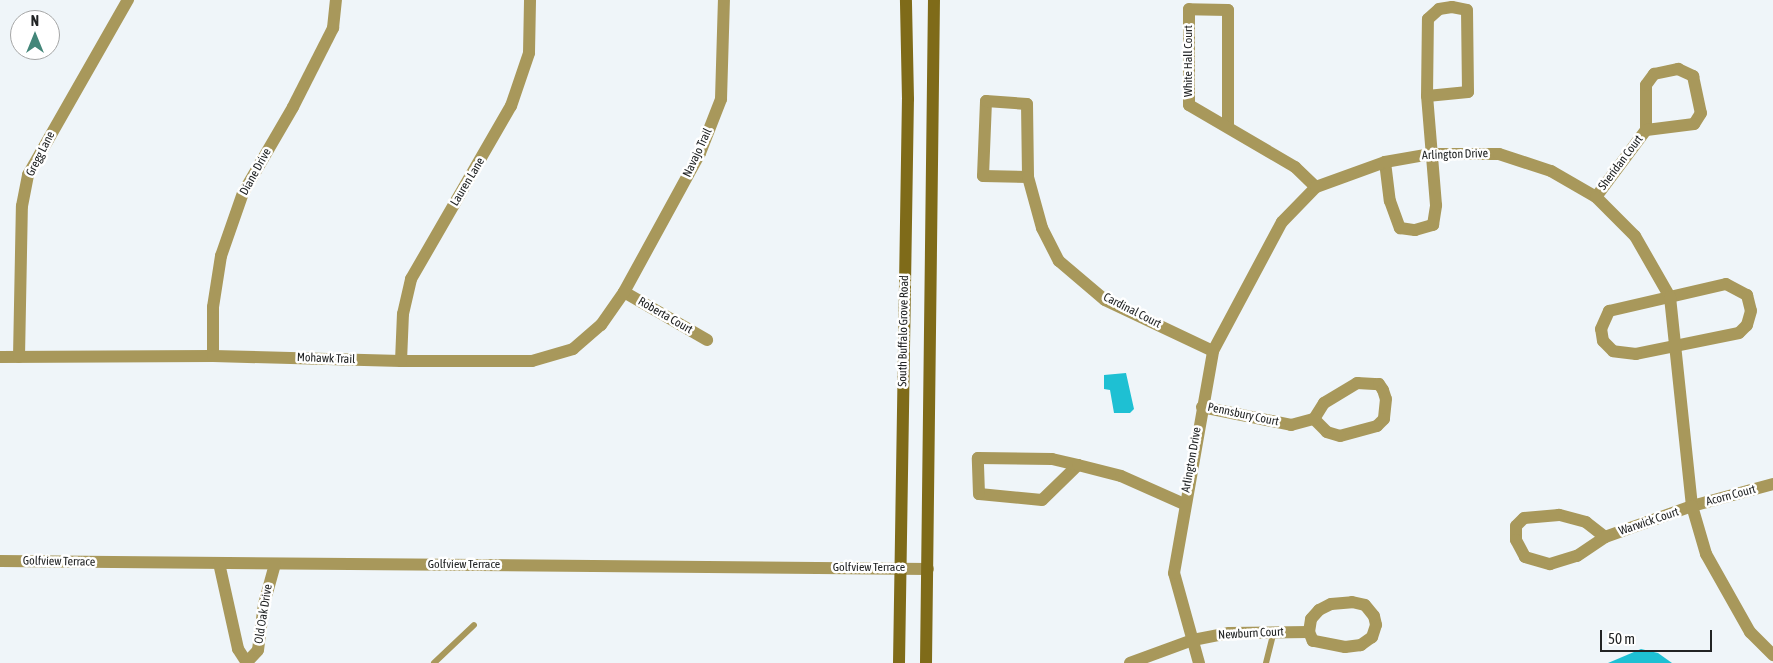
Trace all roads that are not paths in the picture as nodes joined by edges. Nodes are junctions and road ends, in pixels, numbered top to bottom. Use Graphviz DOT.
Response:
graph roads {
  1 [pos="128,0"];
  2 [pos="336,0"];
  3 [pos="530,0"];
  4 [pos="724,0"];
  5 [pos="906,0"];
  6 [pos="934,0"];
  7 [pos="1427,96"];
  8 [pos="1228,127"];
  9 [pos="1646,130"];
  10 [pos="1431,154"];
  11 [pos="1385,162"];
  12 [pos="1028,176"];
  13 [pos="1316,187"];
  14 [pos="1596,197"];
  15 [pos="624,292"];
  16 [pos="1670,297"];
  17 [pos="707,340"];
  18 [pos="1676,345"];
  19 [pos="1213,351"];
  20 [pos="213,356"];
  21 [pos="0,357"];
  22 [pos="19,357"];
  23 [pos="401,361"];
  24 [pos="1202,406"];
  25 [pos="1314,419"];
  26 [pos="1078,465"];
  27 [pos="1772,486"];
  28 [pos="1184,504"];
  29 [pos="1692,506"];
  30 [pos="1605,537"];
  31 [pos="0,561"];
  32 [pos="219,563"];
  33 [pos="275,564"];
  34 [pos="899,568"];
  35 [pos="928,569"];
  36 [pos="474,625"];
  37 [pos="1274,632"];
  38 [pos="1309,632"];
  39 [pos="1193,640"];
  40 [pos="1773,655"];
  41 [pos="247,662"];
  42 [pos="434,663"];
  43 [pos="898,663"];
  44 [pos="926,663"];
  45 [pos="1130,663"];
  46 [pos="1199,663"];
  47 [pos="1266,663"];
  1 -- 22 [label="street, Gregg Lane"];
  2 -- 20 [label="street, Diane Drive"];
  3 -- 23 [label="street, Lauren Lane"];
  4 -- 15 [label="street, Navajo Trail"];
  5 -- 34 [label="main road, South Buffalo Grove Road"];
  6 -- 35 [label="main road"];
  7 -- 7 [label="street"];
  7 -- 10 [label="street"];
  8 -- 8 [label="street, White Hall Court"];
  8 -- 13 [label="street, White Hall Court"];
  9 -- 9 [label="street, Sheridan Court"];
  9 -- 14 [label="street, Sheridan Court"];
  10 -- 11 [label="street, Arlington Drive"];
  10 -- 11 [label="street"];
  10 -- 14 [label="street, Arlington Drive"];
  11 -- 13 [label="street, Arlington Drive"];
  12 -- 12 [label="street, Cardinal Court"];
  12 -- 19 [label="street, Cardinal Court"];
  13 -- 19 [label="street, Arlington Drive"];
  14 -- 16 [label="street, Arlington Drive"];
  15 -- 17 [label="street, Roberta Court"];
  15 -- 23 [label="street, Mohawk Trail"];
  16 -- 18 [label="street, Arlington Drive"];
  16 -- 18 [label="street"];
  16 -- 18 [label="street"];
  18 -- 29 [label="street, Arlington Drive"];
  19 -- 24 [label="street, Arlington Drive"];
  20 -- 22 [label="street, Mohawk Trail"];
  20 -- 23 [label="street, Mohawk Trail"];
  21 -- 22 [label="street, Mohawk Trail"];
  24 -- 25 [label="street, Pennsbury Court"];
  24 -- 28 [label="street, Arlington Drive"];
  25 -- 25 [label="street"];
  26 -- 26 [label="street"];
  26 -- 28 [label="street"];
  27 -- 29 [label="street, Acorn Court"];
  28 -- 39 [label="street, Arlington Drive"];
  29 -- 30 [label="street, Warwick Court"];
  29 -- 40 [label="street, Arlington Drive"];
  30 -- 30 [label="street, Warwick Court"];
  31 -- 32 [label="street, Golfview Terrace"];
  32 -- 33 [label="street, Golfview Terrace"];
  32 -- 41 [label="street, Old Oak Drive"];
  33 -- 34 [label="street, Golfview Terrace"];
  33 -- 41 [label="street, Old Oak Drive"];
  34 -- 35 [label="street, Golfview Terrace"];
  34 -- 43 [label="main road, South Buffalo Grove Road"];
  35 -- 44 [label="main road"];
  36 -- 42 [label="lane"];
  37 -- 38 [label="street, Newburn Court"];
  37 -- 39 [label="street, Newburn Court"];
  37 -- 47 [label="lane"];
  38 -- 38 [label="street"];
  39 -- 45 [label="street, Newburn Court"];
  39 -- 46 [label="street, Arlington Drive"];
}
